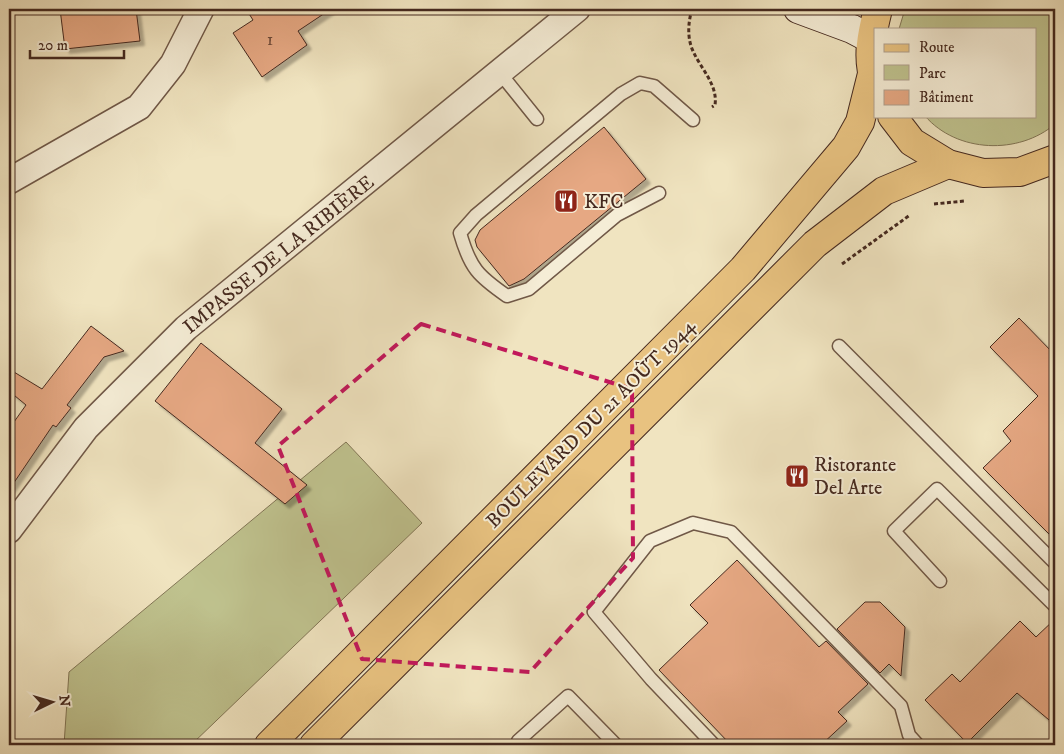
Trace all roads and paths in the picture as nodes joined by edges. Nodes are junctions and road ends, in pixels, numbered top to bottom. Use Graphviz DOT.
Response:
graph roads {
  1 [pos="201,9"];
  2 [pos="576,9"];
  3 [pos="692,9"];
  4 [pos="798,9"];
  5 [pos="878,9"];
  6 [pos="871,39"];
  7 [pos="500,73"];
  8 [pos="874,78"];
  9 [pos="894,118"];
  10 [pos="537,119"];
  11 [pos="693,120"];
  12 [pos="1055,159"];
  13 [pos="948,164"];
  14 [pos="9,181"];
  15 [pos="659,193"];
  16 [pos="968,200"];
  17 [pos="929,205"];
  18 [pos="916,212"];
  19 [pos="834,270"];
  20 [pos="839,346"];
  21 [pos="9,530"];
  22 [pos="1055,562"];
  23 [pos="940,581"];
  24 [pos="1055,606"];
  25 [pos="269,745"];
  26 [pos="314,745"];
  27 [pos="522,745"];
  28 [pos="616,745"];
  29 [pos="714,745"];
  30 [pos="918,745"];
  1 -- 14 [label="street"];
  2 -- 7 [label="street, IMPASSE DE LA RIBIÈRE"];
  3 -- 11 [label="path"];
  4 -- 6 [label="main road"];
  5 -- 6 [label="main road, BOULEVARD DU 21 AOÛT 1944"];
  6 -- 8 [label="main road, BOULEVARD DU 21 AOÛT 1944"];
  7 -- 10 [label="lane"];
  7 -- 21 [label="street, IMPASSE DE LA RIBIÈRE"];
  8 -- 25 [label="main road, BOULEVARD DU 21 AOÛT 1944"];
  9 -- 13 [label="main road"];
  11 -- 15 [label="lane"];
  12 -- 13 [label="main road"];
  13 -- 26 [label="main road, BOULEVARD DU 21 AOÛT 1944"];
  16 -- 17 [label="path"];
  18 -- 19 [label="path"];
  20 -- 22 [label="lane"];
  23 -- 24 [label="lane"];
  27 -- 28 [label="lane"];
  29 -- 30 [label="lane"];
}
